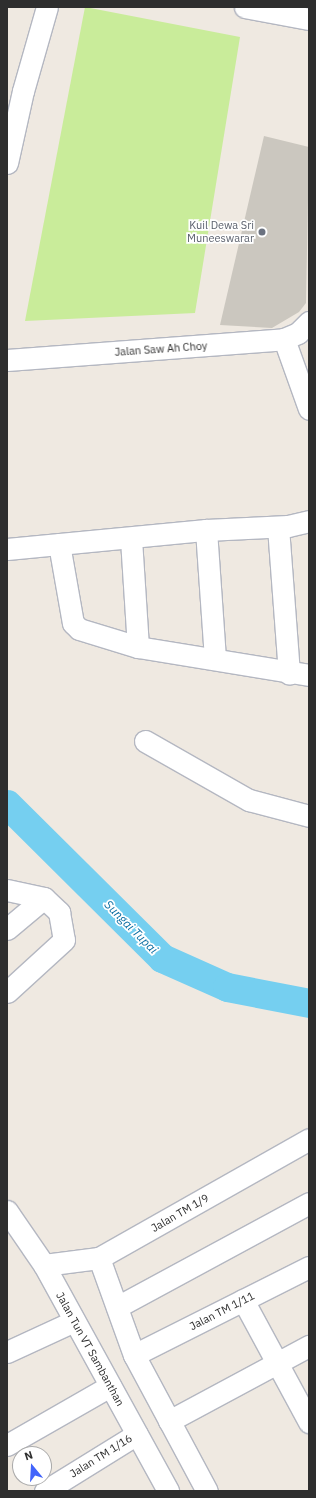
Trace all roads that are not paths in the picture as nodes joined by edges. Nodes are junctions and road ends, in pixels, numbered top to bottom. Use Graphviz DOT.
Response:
graph roads {
  1 [pos="47,7"];
  2 [pos="245,7"];
  3 [pos="309,20"];
  4 [pos="7,163"];
  5 [pos="309,322"];
  6 [pos="284,339"];
  7 [pos="7,360"];
  8 [pos="309,408"];
  9 [pos="309,521"];
  10 [pos="278,527"];
  11 [pos="206,530"];
  12 [pos="131,539"];
  13 [pos="58,544"];
  14 [pos="7,549"];
  15 [pos="138,647"];
  16 [pos="215,658"];
  17 [pos="299,675"];
  18 [pos="145,741"];
  19 [pos="309,816"];
  20 [pos="7,890"];
  21 [pos="44,898"];
  22 [pos="7,929"];
  23 [pos="7,992"];
  24 [pos="307,1145"];
  25 [pos="309,1203"];
  26 [pos="10,1219"];
  27 [pos="99,1258"];
  28 [pos="44,1265"];
  29 [pos="309,1267"];
  30 [pos="243,1300"];
  31 [pos="117,1307"];
  32 [pos="74,1321"];
  33 [pos="309,1346"];
  34 [pos="7,1352"];
  35 [pos="134,1355"];
  36 [pos="277,1362"];
  37 [pos="110,1386"];
  38 [pos="169,1421"];
  39 [pos="309,1422"];
  40 [pos="137,1434"];
  41 [pos="7,1445"];
  42 [pos="45,1491"];
  43 [pos="168,1491"];
  44 [pos="207,1491"];
  1 -- 4 [label="street"];
  2 -- 3 [label="street"];
  5 -- 6 [label="street, Jalan Saw Ah Choy"];
  6 -- 7 [label="street, Jalan Saw Ah Choy"];
  6 -- 8 [label="street"];
  9 -- 10 [label="street"];
  10 -- 11 [label="street"];
  10 -- 17 [label="street"];
  11 -- 12 [label="street"];
  11 -- 16 [label="street"];
  12 -- 13 [label="street"];
  12 -- 15 [label="street"];
  13 -- 14 [label="street"];
  13 -- 15 [label="street"];
  15 -- 16 [label="street"];
  16 -- 17 [label="street"];
  18 -- 19 [label="street"];
  20 -- 21 [label="street"];
  21 -- 22 [label="street"];
  21 -- 23 [label="street"];
  24 -- 27 [label="street, Jalan TM 1/9"];
  25 -- 31 [label="street"];
  26 -- 28 [label="street, Jalan Tun VT Sambanthan"];
  27 -- 28 [label="street, Jalan TM 1/9"];
  27 -- 31 [label="street"];
  28 -- 32 [label="street, Jalan Tun VT Sambanthan"];
  29 -- 30 [label="street, Jalan TM 1/11"];
  30 -- 35 [label="street, Jalan TM 1/11"];
  30 -- 36 [label="street"];
  31 -- 35 [label="street"];
  32 -- 34 [label="street"];
  32 -- 37 [label="street, Jalan Tun VT Sambanthan"];
  33 -- 36 [label="street"];
  35 -- 38 [label="street"];
  36 -- 38 [label="street"];
  36 -- 39 [label="street"];
  37 -- 40 [label="street, Jalan Tun VT Sambanthan"];
  37 -- 41 [label="street"];
  38 -- 44 [label="street"];
  40 -- 42 [label="street, Jalan TM 1/16"];
  40 -- 43 [label="street, Jalan Tun VT Sambanthan"];
}
